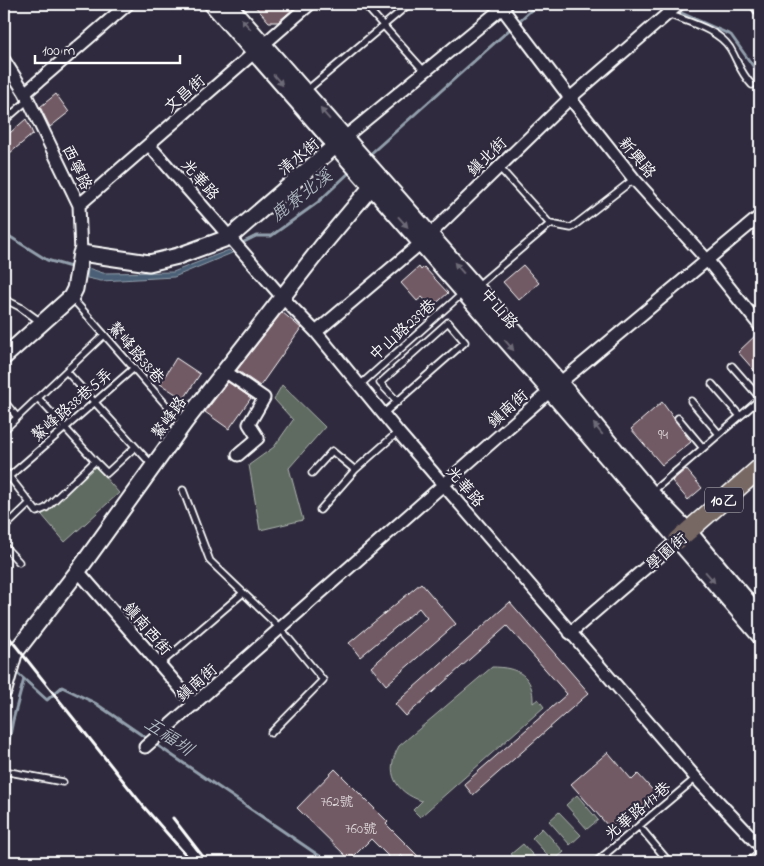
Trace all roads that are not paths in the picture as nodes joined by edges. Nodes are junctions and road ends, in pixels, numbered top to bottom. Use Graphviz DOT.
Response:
graph roads {
  1 [pos="128,4"];
  2 [pos="212,4"];
  3 [pos="228,4"];
  4 [pos="310,4"];
  5 [pos="364,4"];
  6 [pos="409,4"];
  7 [pos="679,4"];
  8 [pos="756,4"];
  9 [pos="503,5"];
  10 [pos="760,10"];
  11 [pos="668,14"];
  12 [pos="384,25"];
  13 [pos="259,48"];
  14 [pos="4,60"];
  15 [pos="425,72"];
  16 [pos="752,85"];
  17 [pos="305,92"];
  18 [pos="26,96"];
  19 [pos="570,98"];
  20 [pos="4,122"];
  21 [pos="340,142"];
  22 [pos="149,145"];
  23 [pos="498,166"];
  24 [pos="634,179"];
  25 [pos="375,181"];
  26 [pos="79,205"];
  27 [pos="760,216"];
  28 [pos="550,224"];
  29 [pos="230,237"];
  30 [pos="425,238"];
  31 [pos="81,253"];
  32 [pos="708,261"];
  33 [pos="470,290"];
  34 [pos="71,297"];
  35 [pos="282,297"];
  36 [pos="4,299"];
  37 [pos="42,323"];
  38 [pos="760,326"];
  39 [pos="316,332"];
  40 [pos="104,335"];
  41 [pos="4,357"];
  42 [pos="732,366"];
  43 [pos="134,368"];
  44 [pos="67,372"];
  45 [pos="226,372"];
  46 [pos="712,384"];
  47 [pos="360,385"];
  48 [pos="555,388"];
  49 [pos="38,398"];
  50 [pos="760,399"];
  51 [pos="4,401"];
  52 [pos="691,401"];
  53 [pos="94,402"];
  54 [pos="398,402"];
  55 [pos="383,414"];
  56 [pos="740,416"];
  57 [pos="17,417"];
  58 [pos="678,418"];
  59 [pos="185,422"];
  60 [pos="64,428"];
  61 [pos="4,430"];
  62 [pos="398,432"];
  63 [pos="719,434"];
  64 [pos="135,447"];
  65 [pos="703,448"];
  66 [pos="238,455"];
  67 [pos="95,461"];
  68 [pos="154,467"];
  69 [pos="760,468"];
  70 [pos="4,470"];
  71 [pos="355,470"];
  72 [pos="312,472"];
  73 [pos="6,479"];
  74 [pos="445,486"];
  75 [pos="183,490"];
  76 [pos="651,493"];
  77 [pos="30,503"];
  78 [pos="320,510"];
  79 [pos="4,528"];
  80 [pos="683,536"];
  81 [pos="4,546"];
  82 [pos="19,562"];
  83 [pos="78,571"];
  84 [pos="243,593"];
  85 [pos="760,616"];
  86 [pos="281,629"];
  87 [pos="570,633"];
  88 [pos="760,636"];
  89 [pos="159,665"];
  90 [pos="4,690"];
  91 [pos="195,705"];
  92 [pos="271,733"];
  93 [pos="149,743"];
  94 [pos="4,772"];
  95 [pos="696,778"];
  96 [pos="64,782"];
  97 [pos="639,826"];
  98 [pos="760,846"];
  99 [pos="760,853"];
  100 [pos="604,855"];
  101 [pos="596,862"];
  102 [pos="610,862"];
  103 [pos="669,862"];
  104 [pos="748,862"];
  1 -- 18 [label="street"];
  2 -- 13 [label="street, 中山路"];
  13 -- 3 [label="street, 中山路, one-way"];
  4 -- 13 [label="street, 文昌街"];
  5 -- 12 [label="lane"];
  6 -- 12 [label="lane"];
  7 -- 11 [label="street, 鎮北街"];
  8 -- 10 [label="street"];
  9 -- 15 [label="street, 清水街"];
  9 -- 19 [label="street, 新興路"];
  11 -- 16 [label="lane"];
  11 -- 19 [label="street, 鎮北街"];
  12 -- 15 [label="lane"];
  12 -- 17 [label="lane"];
  13 -- 17 [label="street, 中山路"];
  13 -- 21 [label="street, 中山路, one-way"];
  13 -- 22 [label="street, 文昌街"];
  14 -- 18 [label="street, 西寧路"];
  15 -- 21 [label="street, 清水街"];
  21 -- 17 [label="street, 中山路, one-way"];
  18 -- 20 [label="lane"];
  18 -- 26 [label="street, 西寧路"];
  19 -- 23 [label="street, 鎮北街"];
  19 -- 24 [label="street, 新興路"];
  21 -- 25 [label="street, 中山路"];
  21 -- 29 [label="street, 清水街"];
  22 -- 26 [label="street, 文昌街"];
  22 -- 29 [label="street, 光華路"];
  23 -- 28 [label="lane"];
  23 -- 30 [label="street, 鎮北街"];
  24 -- 28 [label="lane"];
  24 -- 32 [label="street, 新興路"];
  25 -- 30 [label="street, 中山路"];
  25 -- 35 [label="street, 鰲峰路"];
  26 -- 31 [label="street, 西寧路"];
  27 -- 32 [label="street, 鎮南街"];
  28 -- 33 [label="lane, 中山路239巷"];
  29 -- 31 [label="street, 清水街"];
  29 -- 35 [label="street, 光華路"];
  30 -- 33 [label="street, 中山路"];
  30 -- 39 [label="street, 鎮北街"];
  31 -- 34 [label="street"];
  32 -- 38 [label="street, 新興路"];
  32 -- 48 [label="street, 鎮南街"];
  33 -- 47 [label="lane, 中山路239巷"];
  33 -- 48 [label="street, 中山路"];
  34 -- 37 [label="street"];
  34 -- 40 [label="lane, 鰲峰路38巷"];
  35 -- 39 [label="street, 光華路"];
  35 -- 45 [label="street, 鰲峰路"];
  36 -- 37 [label="lane"];
  37 -- 41 [label="street"];
  39 -- 47 [label="street, 光華路"];
  40 -- 43 [label="lane, 鰲峰路38巷"];
  40 -- 44 [label="lane"];
  42 -- 50 [label="lane"];
  43 -- 53 [label="lane, 鰲峰路38巷5弄"];
  43 -- 59 [label="lane, 鰲峰路38巷"];
  44 -- 49 [label="lane"];
  44 -- 53 [label="lane"];
  45 -- 59 [label="street, 鰲峰路"];
  45 -- 66 [label="street"];
  46 -- 56 [label="lane"];
  47 -- 55 [label="street, 光華路"];
  48 -- 74 [label="street, 鎮南街"];
  76 -- 48 [label="street, 中山路, one-way"];
  48 -- 80 [label="street, 中山路"];
  49 -- 57 [label="lane"];
  49 -- 60 [label="lane"];
  50 -- 56 [label="lane"];
  51 -- 57 [label="lane"];
  52 -- 63 [label="lane"];
  53 -- 60 [label="lane, 鰲峰路38巷5弄"];
  53 -- 64 [label="lane"];
  54 -- 54 [label="lane"];
  54 -- 55 [label="lane"];
  55 -- 62 [label="street, 光華路"];
  56 -- 63 [label="lane"];
  57 -- 61 [label="lane"];
  58 -- 65 [label="lane"];
  59 -- 68 [label="street, 鰲峰路"];
  60 -- 67 [label="lane"];
  60 -- 73 [label="lane, 鰲峰路38巷5弄"];
  62 -- 71 [label="lane"];
  62 -- 74 [label="street, 光華路"];
  63 -- 65 [label="lane"];
  64 -- 67 [label="lane"];
  64 -- 68 [label="lane"];
  65 -- 76 [label="lane"];
  67 -- 77 [label="lane"];
  68 -- 83 [label="street, 鰲峰路"];
  69 -- 80 [label="main road, 學園街 / 10乙"];
  70 -- 73 [label="lane"];
  71 -- 72 [label="lane"];
  71 -- 78 [label="lane"];
  73 -- 77 [label="lane"];
  74 -- 86 [label="street, 鎮南街"];
  74 -- 87 [label="street, 光華路"];
  75 -- 84 [label="lane"];
  76 -- 80 [label="street, 中山路"];
  77 -- 79 [label="lane"];
  80 -- 85 [label="street, 中山路"];
  80 -- 87 [label="street, 學園街"];
  80 -- 88 [label="street, 中山路, one-way"];
  81 -- 82 [label="lane"];
  83 -- 89 [label="street, 鎮南西街"];
  83 -- 90 [label="street, 鰲峰路"];
  84 -- 86 [label="lane"];
  84 -- 89 [label="lane"];
  86 -- 91 [label="street, 鎮南街"];
  86 -- 92 [label="lane"];
  87 -- 95 [label="street, 光華路"];
  89 -- 91 [label="street, 鎮南西街"];
  91 -- 93 [label="street, 鎮南街"];
  94 -- 96 [label="lane"];
  95 -- 97 [label="lane, 光華路117巷"];
  95 -- 98 [label="street, 光華路"];
  97 -- 100 [label="lane, 光華路117巷"];
  97 -- 103 [label="lane"];
  99 -- 104 [label="lane"];
  100 -- 101 [label="lane, 光華路117巷"];
  100 -- 102 [label="lane"];
}
